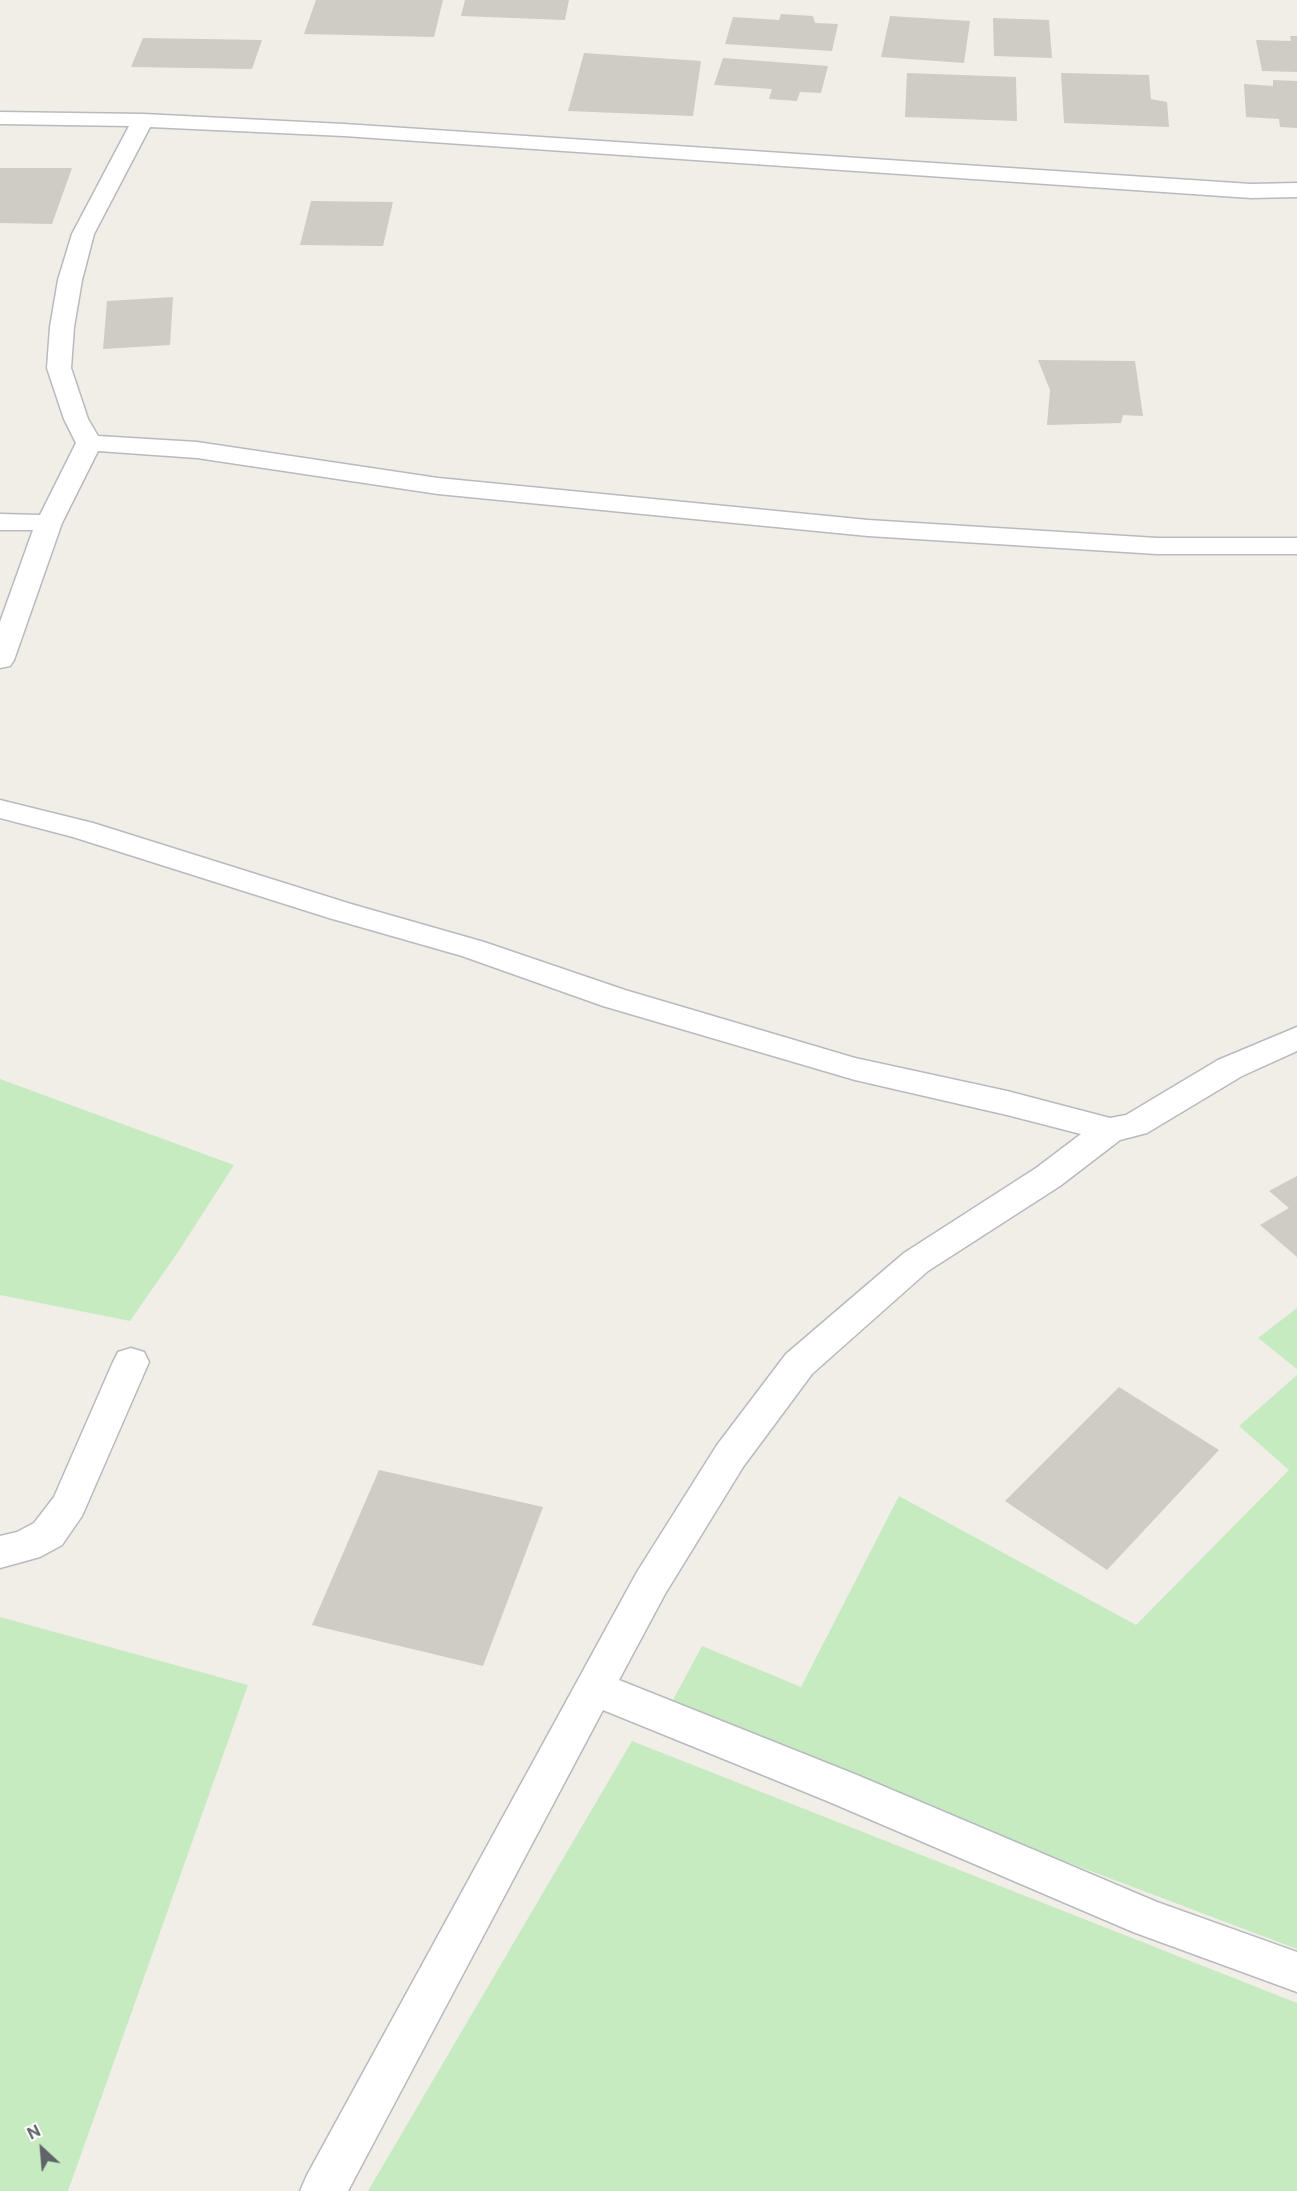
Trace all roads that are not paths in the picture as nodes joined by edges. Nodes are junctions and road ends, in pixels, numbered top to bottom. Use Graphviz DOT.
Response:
graph roads {
  1 [pos="0,118"];
  2 [pos="143,120"];
  3 [pos="1297,190"];
  4 [pos="89,443"];
  5 [pos="0,522"];
  6 [pos="49,523"];
  7 [pos="1297,546"];
  8 [pos="0,660"];
  9 [pos="0,809"];
  10 [pos="1297,1038"];
  11 [pos="1110,1130"];
  12 [pos="131,1362"];
  13 [pos="0,1552"];
  14 [pos="596,1689"];
  15 [pos="1297,1972"];
  16 [pos="323,2191"];
  1 -- 2 [label="street"];
  2 -- 3 [label="street"];
  2 -- 4 [label="street"];
  4 -- 6 [label="street"];
  4 -- 7 [label="street"];
  5 -- 6 [label="street"];
  6 -- 8 [label="street"];
  9 -- 11 [label="street"];
  10 -- 11 [label="street"];
  11 -- 14 [label="street"];
  12 -- 13 [label="street"];
  14 -- 15 [label="street"];
  14 -- 16 [label="street"];
}
